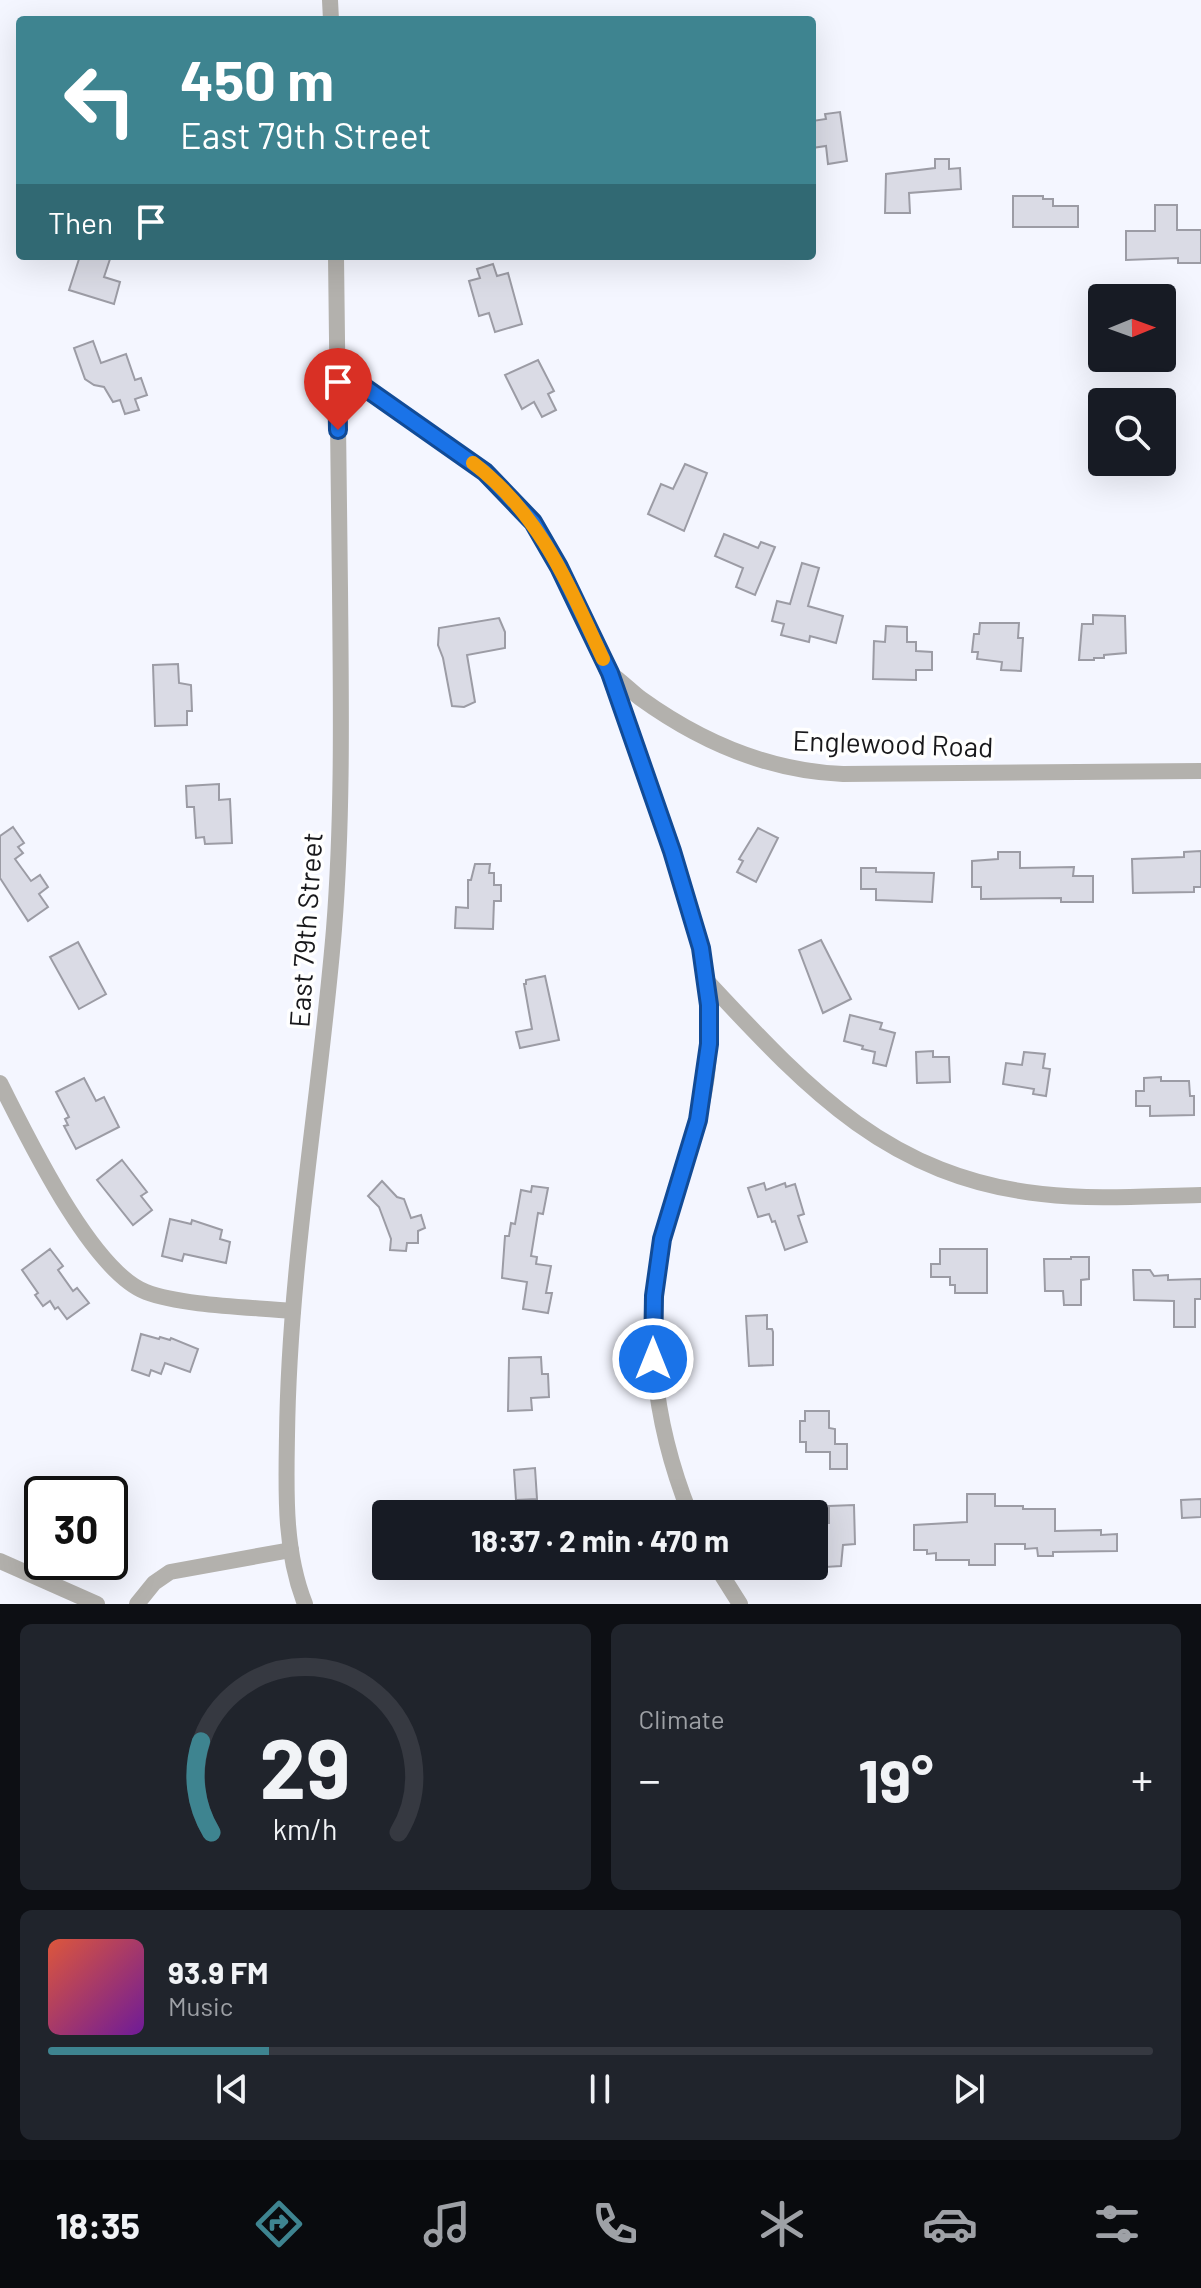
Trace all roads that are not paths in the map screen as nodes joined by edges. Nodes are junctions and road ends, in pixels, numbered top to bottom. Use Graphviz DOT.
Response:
graph roads {
  1 [pos="336,260"];
  2 [pos="337,368"];
  3 [pos="610,673"];
  4 [pos="1201,771"];
  5 [pos="706,980"];
  6 [pos="0,1083"];
  7 [pos="1201,1195"];
  8 [pos="293,1311"];
  9 [pos="685,1500"];
  10 [pos="291,1550"];
  11 [pos="0,1561"];
  12 [pos="725,1580"];
  13 [pos="97,1604"];
  14 [pos="137,1604"];
  15 [pos="305,1604"];
  16 [pos="740,1604"];
  1 -- 2 [label="street, East 79th Street"];
  2 -- 3 [label="street"];
  2 -- 8 [label="street, East 79th Street"];
  3 -- 4 [label="street, Englewood Road"];
  3 -- 5 [label="street"];
  5 -- 7 [label="street"];
  5 -- 9 [label="street"];
  6 -- 8 [label="street"];
  8 -- 10 [label="street, East 79th Street"];
  10 -- 14 [label="street"];
  10 -- 15 [label="street, East 79th Street"];
  11 -- 13 [label="street"];
  12 -- 16 [label="street"];
}
